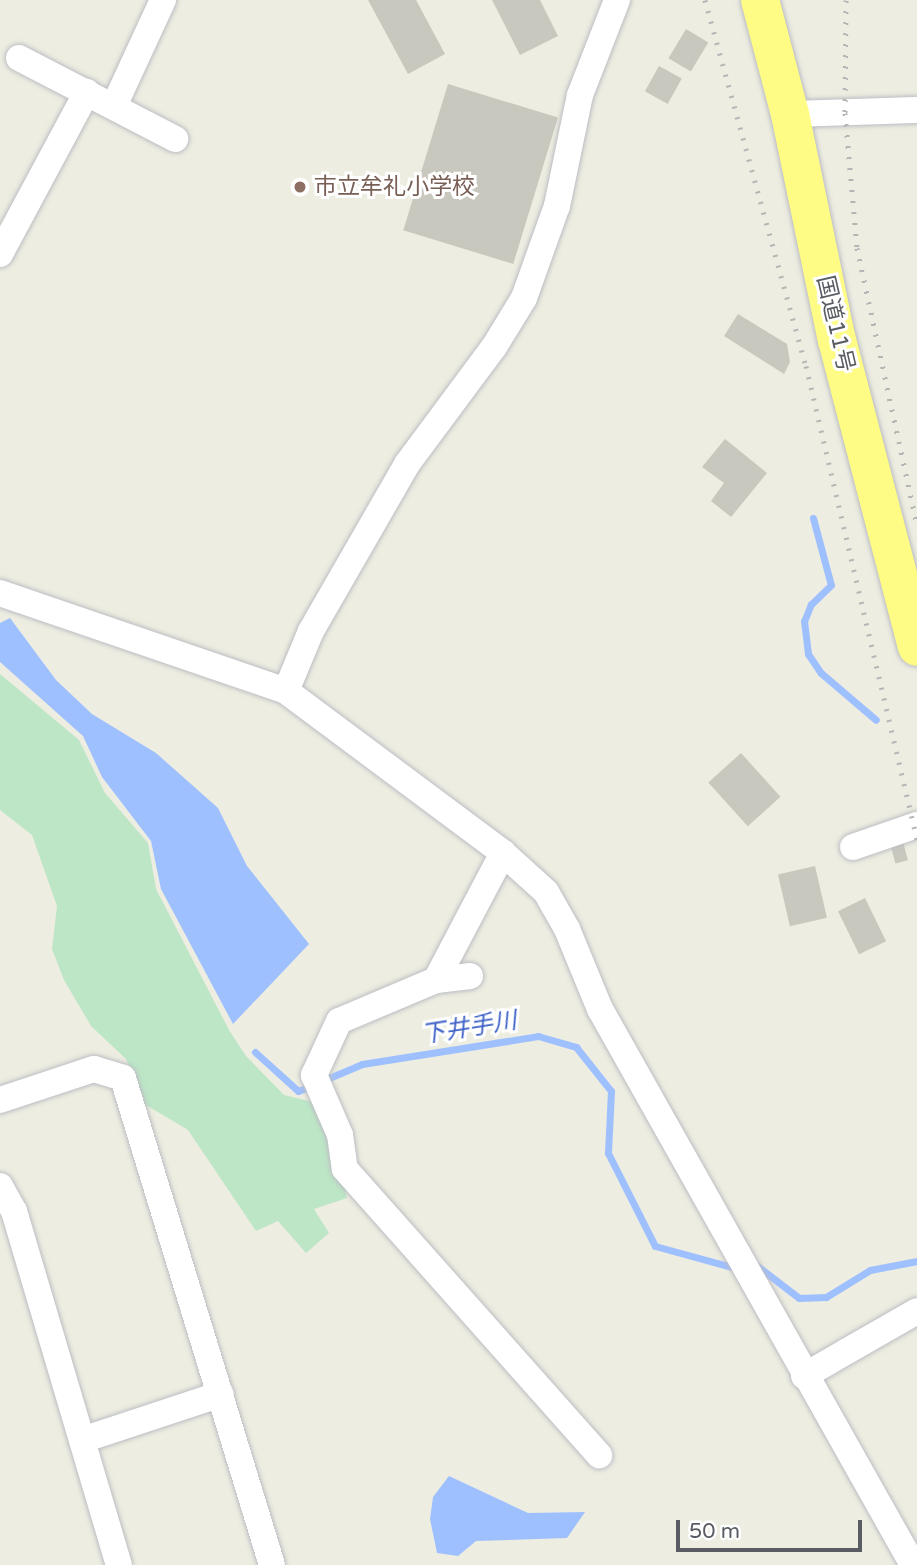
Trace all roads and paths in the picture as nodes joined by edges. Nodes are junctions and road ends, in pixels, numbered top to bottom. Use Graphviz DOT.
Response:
graph roads {
  1 [pos="163,0"];
  2 [pos="617,0"];
  3 [pos="760,0"];
  4 [pos="19,58"];
  5 [pos="86,92"];
  6 [pos="114,106"];
  7 [pos="917,110"];
  8 [pos="790,114"];
  9 [pos="175,139"];
  10 [pos="0,254"];
  11 [pos="0,593"];
  12 [pos="912,607"];
  13 [pos="917,647"];
  14 [pos="286,691"];
  15 [pos="917,825"];
  16 [pos="853,846"];
  17 [pos="503,853"];
  18 [pos="470,976"];
  19 [pos="436,980"];
  20 [pos="0,1100"];
  21 [pos="0,1186"];
  22 [pos="917,1311"];
  23 [pos="804,1376"];
  24 [pos="221,1394"];
  25 [pos="82,1440"];
  26 [pos="599,1455"];
  27 [pos="119,1565"];
  28 [pos="272,1565"];
  29 [pos="913,1565"];
  1 -- 6 [label="street"];
  2 -- 14 [label="street"];
  3 -- 8 [label="highway, 国道11号"];
  4 -- 5 [label="street"];
  5 -- 6 [label="street"];
  5 -- 10 [label="street"];
  6 -- 9 [label="street"];
  7 -- 8 [label="street"];
  8 -- 12 [label="highway, 国道11号"];
  11 -- 14 [label="street"];
  12 -- 13 [label="highway, 国道11号"];
  14 -- 17 [label="street"];
  15 -- 16 [label="street"];
  17 -- 19 [label="street"];
  17 -- 23 [label="street"];
  18 -- 19 [label="street"];
  19 -- 26 [label="street"];
  20 -- 24 [label="street"];
  21 -- 25 [label="street"];
  22 -- 23 [label="street"];
  23 -- 29 [label="street"];
  24 -- 25 [label="street"];
  24 -- 28 [label="street"];
  25 -- 27 [label="street"];
}
